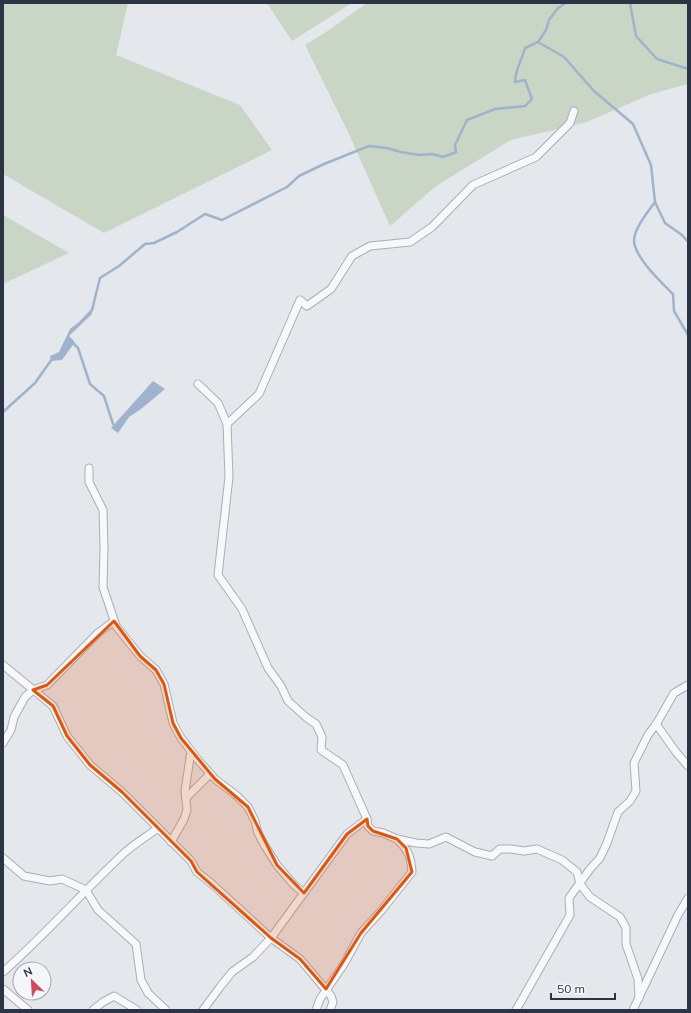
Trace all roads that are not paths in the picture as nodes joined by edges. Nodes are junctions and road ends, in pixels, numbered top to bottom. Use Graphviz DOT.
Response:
graph roads {
  1 [pos="574,111"];
  2 [pos="198,384"];
  3 [pos="227,424"];
  4 [pos="89,468"];
  5 [pos="114,621"];
  6 [pos="3,665"];
  7 [pos="688,685"];
  8 [pos="33,690"];
  9 [pos="656,724"];
  10 [pos="3,743"];
  11 [pos="191,751"];
  12 [pos="688,766"];
  13 [pos="210,774"];
  14 [pos="186,798"];
  15 [pos="367,819"];
  16 [pos="158,828"];
  17 [pos="397,839"];
  18 [pos="171,842"];
  19 [pos="3,858"];
  20 [pos="580,884"];
  21 [pos="86,890"];
  22 [pos="304,893"];
  23 [pos="688,898"];
  24 [pos="271,938"];
  25 [pos="3,972"];
  26 [pos="3,989"];
  27 [pos="326,989"];
  28 [pos="639,998"];
  29 [pos="28,1010"];
  30 [pos="94,1010"];
  31 [pos="136,1010"];
  32 [pos="166,1010"];
  33 [pos="203,1010"];
  34 [pos="316,1010"];
  35 [pos="330,1010"];
  36 [pos="516,1010"];
  37 [pos="633,1010"];
  1 -- 3 [label="street"];
  2 -- 3 [label="street"];
  3 -- 15 [label="street"];
  4 -- 5 [label="street"];
  5 -- 8 [label="street"];
  5 -- 11 [label="street"];
  6 -- 8 [label="street"];
  7 -- 9 [label="street"];
  8 -- 10 [label="street"];
  8 -- 16 [label="street"];
  9 -- 12 [label="street"];
  9 -- 20 [label="street"];
  11 -- 13 [label="street"];
  11 -- 14 [label="street"];
  13 -- 14 [label="street"];
  13 -- 22 [label="street"];
  14 -- 18 [label="street"];
  15 -- 17 [label="street"];
  15 -- 22 [label="street"];
  16 -- 18 [label="street"];
  16 -- 21 [label="street"];
  17 -- 20 [label="street"];
  17 -- 27 [label="street"];
  18 -- 24 [label="street"];
  19 -- 21 [label="street"];
  20 -- 28 [label="street"];
  20 -- 36 [label="street"];
  21 -- 25 [label="street"];
  21 -- 32 [label="street"];
  22 -- 24 [label="street"];
  23 -- 28 [label="street"];
  24 -- 27 [label="street"];
  24 -- 33 [label="street"];
  26 -- 29 [label="street"];
  27 -- 34 [label="street"];
  27 -- 35 [label="street"];
  28 -- 37 [label="street"];
  30 -- 31 [label="street"];
}
